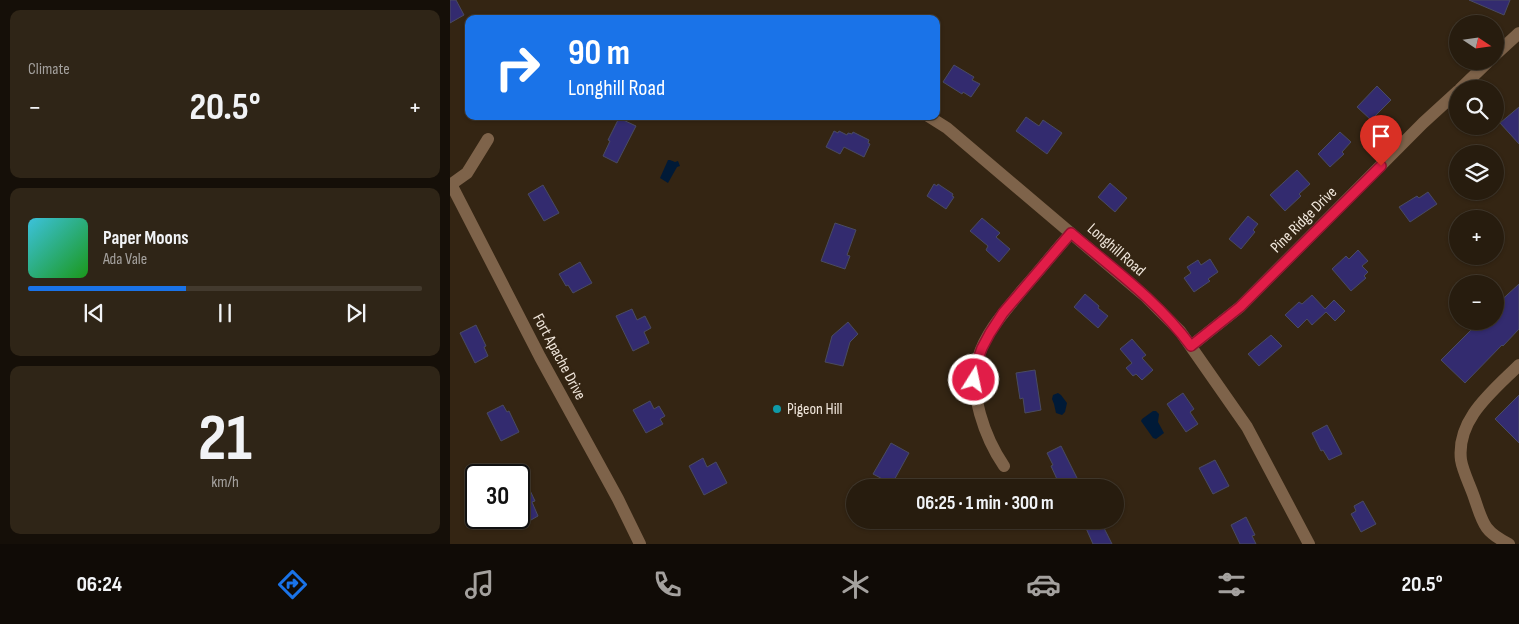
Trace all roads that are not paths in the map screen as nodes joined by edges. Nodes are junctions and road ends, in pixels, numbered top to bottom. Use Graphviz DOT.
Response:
graph roads {
  1 [pos="1519,33"];
  2 [pos="1504,47"];
  3 [pos="1480,70"];
  4 [pos="1469,80"];
  5 [pos="1449,100"];
  6 [pos="934,120"];
  7 [pos="488,139"];
  8 [pos="450,185"];
  9 [pos="1071,233"];
  10 [pos="1191,346"];
  11 [pos="1519,365"];
  12 [pos="1004,466"];
  13 [pos="640,544"];
  14 [pos="1309,544"];
  15 [pos="1509,544"];
  1 -- 2 [label="street"];
  3 -- 4 [label="street, Pine Ridge Drive"];
  5 -- 10 [label="street, Pine Ridge Drive"];
  6 -- 9 [label="street, Longhill Road"];
  7 -- 8 [label="street"];
  8 -- 13 [label="street, Fort Apache Drive"];
  9 -- 10 [label="street, Longhill Road"];
  9 -- 12 [label="street"];
  10 -- 14 [label="street, Longhill Road"];
  11 -- 15 [label="street"];
}
